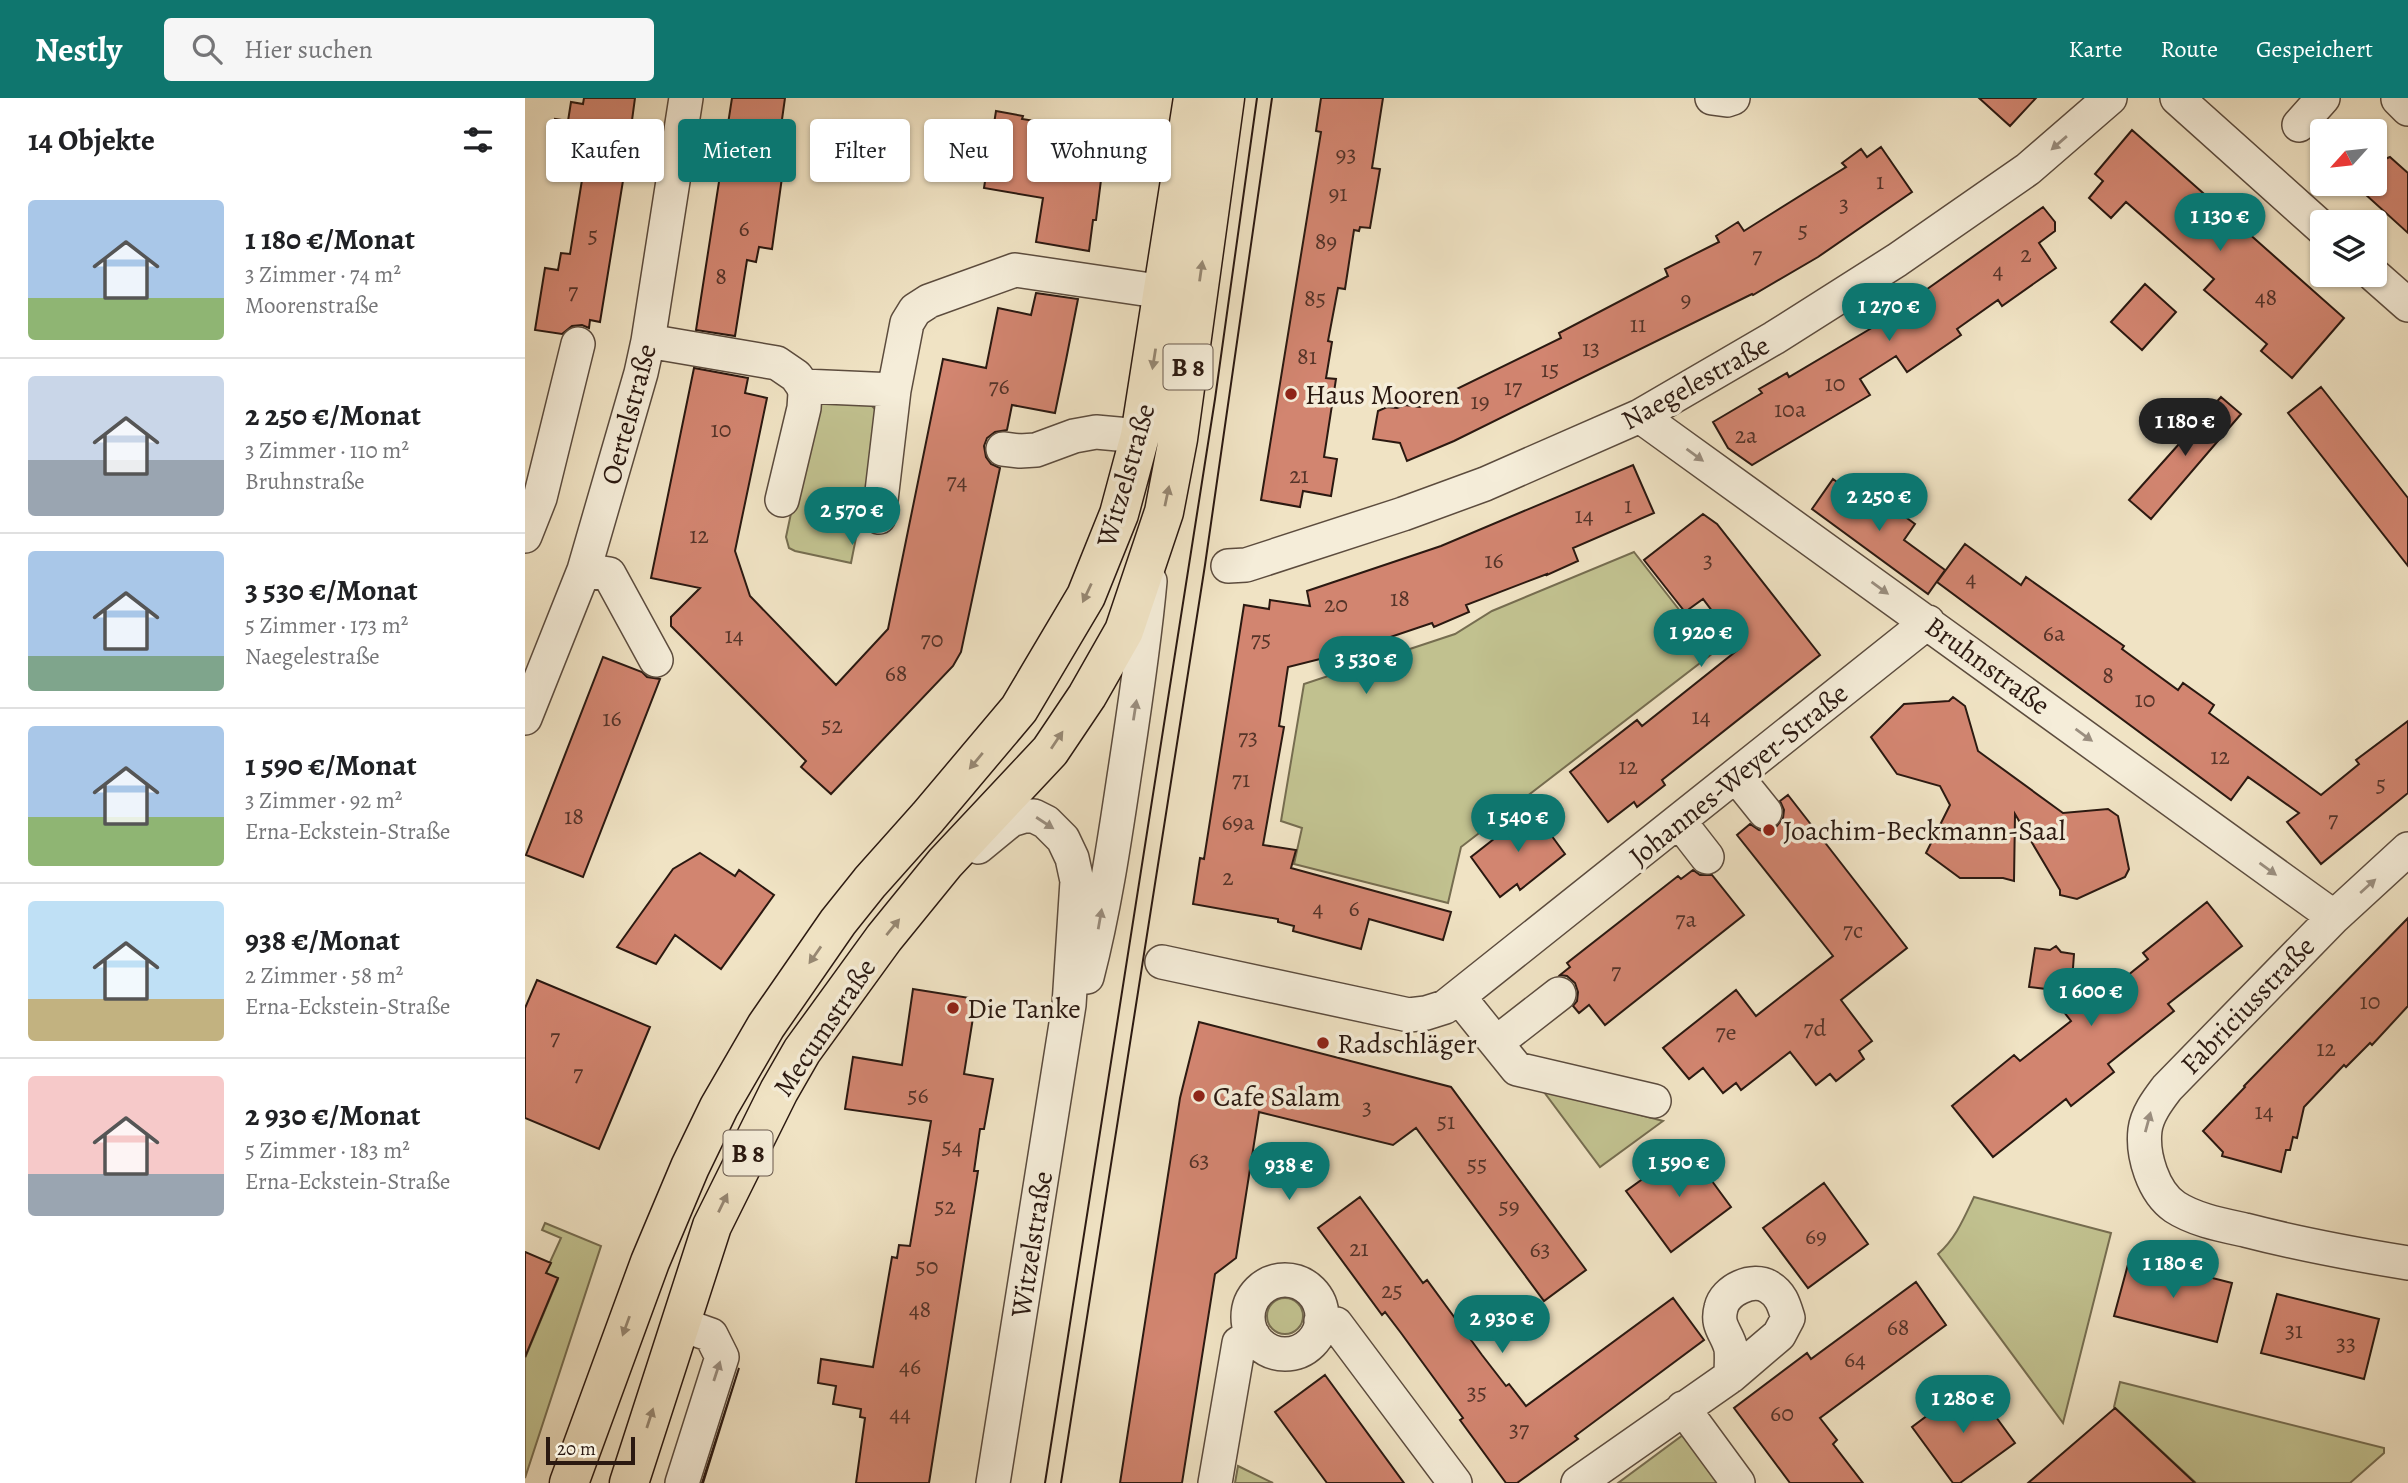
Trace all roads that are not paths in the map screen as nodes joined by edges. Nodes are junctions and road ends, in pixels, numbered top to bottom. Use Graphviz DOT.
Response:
graph roads {
  1 [pos="686,98"];
  2 [pos="1193,98"];
  3 [pos="1225,98"];
  4 [pos="1712,98"];
  5 [pos="1733,98"];
  6 [pos="2110,98"];
  7 [pos="2177,98"];
  8 [pos="2323,98"];
  9 [pos="2299,125"];
  10 [pos="2310,217"];
  11 [pos="2387,286"];
  12 [pos="1164,292"];
  13 [pos="2408,305"];
  14 [pos="648,341"];
  15 [pos="577,344"];
  16 [pos="803,386"];
  17 [pos="894,390"];
  18 [pos="1640,416"];
  19 [pos="1140,436"];
  20 [pos="1003,449"];
  21 [pos="782,500"];
  22 [pos="879,517"];
  23 [pos="525,536"];
  24 [pos="1153,547"];
  25 [pos="1228,566"];
  26 [pos="584,570"];
  27 [pos="1928,622"];
  28 [pos="1124,631"];
  29 [pos="656,660"];
  30 [pos="1020,709"];
  31 [pos="525,719"];
  32 [pos="1736,776"];
  33 [pos="1765,812"];
  34 [pos="1679,821"];
  35 [pos="2408,849"];
  36 [pos="1707,856"];
  37 [pos="945,863"];
  38 [pos="2334,917"];
  39 [pos="1162,962"];
  40 [pos="1559,993"];
  41 [pos="1459,998"];
  42 [pos="1069,1005"];
  43 [pos="1496,1043"];
  44 [pos="1654,1101"];
  45 [pos="2408,1263"];
  46 [pos="1321,1321"];
  47 [pos="680,1324"];
  48 [pos="1253,1335"];
  49 [pos="1731,1376"];
  50 [pos="1683,1408"];
  51 [pos="569,1483"];
  52 [pos="629,1483"];
  53 [pos="682,1483"];
  54 [pos="993,1483"];
  55 [pos="1215,1483"];
  56 [pos="1455,1483"];
  57 [pos="1578,1483"];
  58 [pos="1738,1483"];
  1 -- 14 [label="street, Oertelstraße"];
  2 -- 12 [label="main road, Witzelstraße / B 8"];
  24 -- 3 [label="main road, Witzelstraße / B 8, one-way"];
  4 -- 5 [label="street"];
  6 -- 18 [label="street, Naegelestraße, one-way"];
  7 -- 10 [label="street"];
  8 -- 9 [label="street"];
  11 -- 13 [label="street"];
  12 -- 17 [label="street"];
  12 -- 19 [label="main road, Witzelstraße / B 8, one-way"];
  14 -- 16 [label="street"];
  14 -- 26 [label="street, Oertelstraße"];
  15 -- 23 [label="street"];
  16 -- 17 [label="street"];
  16 -- 21 [label="street"];
  17 -- 22 [label="street"];
  18 -- 25 [label="street, Naegelestraße"];
  18 -- 27 [label="street, Bruhnstraße, one-way"];
  19 -- 20 [label="street"];
  19 -- 30 [label="main road, Witzelstraße / B 8, one-way"];
  24 -- 28 [label="main road, Witzelstraße / B 8"];
  42 -- 24 [label="street, Witzelstraße, one-way"];
  26 -- 29 [label="street"];
  26 -- 31 [label="street, Oertelstraße"];
  27 -- 32 [label="street, Johannes-Weyer-Straße"];
  27 -- 38 [label="street, Bruhnstraße, one-way"];
  37 -- 28 [label="main road, Mecumstraße / B 8, one-way"];
  30 -- 51 [label="main road, Mecumstraße / B 8, one-way"];
  32 -- 33 [label="street"];
  32 -- 34 [label="street, Johannes-Weyer-Straße"];
  34 -- 36 [label="street"];
  34 -- 41 [label="street, Johannes-Weyer-Straße"];
  38 -- 35 [label="street, Fabriciusstraße, one-way"];
  37 -- 42 [label="street, Witzelstraße, one-way"];
  47 -- 37 [label="main road, Mecumstraße / B 8, one-way"];
  45 -- 38 [label="street, Fabriciusstraße, one-way"];
  39 -- 41 [label="street, Johannes-Weyer-Straße"];
  40 -- 43 [label="street"];
  41 -- 43 [label="street"];
  42 -- 54 [label="street, Witzelstraße"];
  43 -- 44 [label="street"];
  46 -- 48 [label="street"];
  46 -- 48 [label="street"];
  46 -- 56 [label="street"];
  52 -- 47 [label="main road, Mecumstraße / B 8, one-way"];
  53 -- 47 [label="street, one-way"];
  48 -- 55 [label="street"];
  49 -- 50 [label="street"];
  50 -- 57 [label="street"];
  50 -- 58 [label="street"];
}
